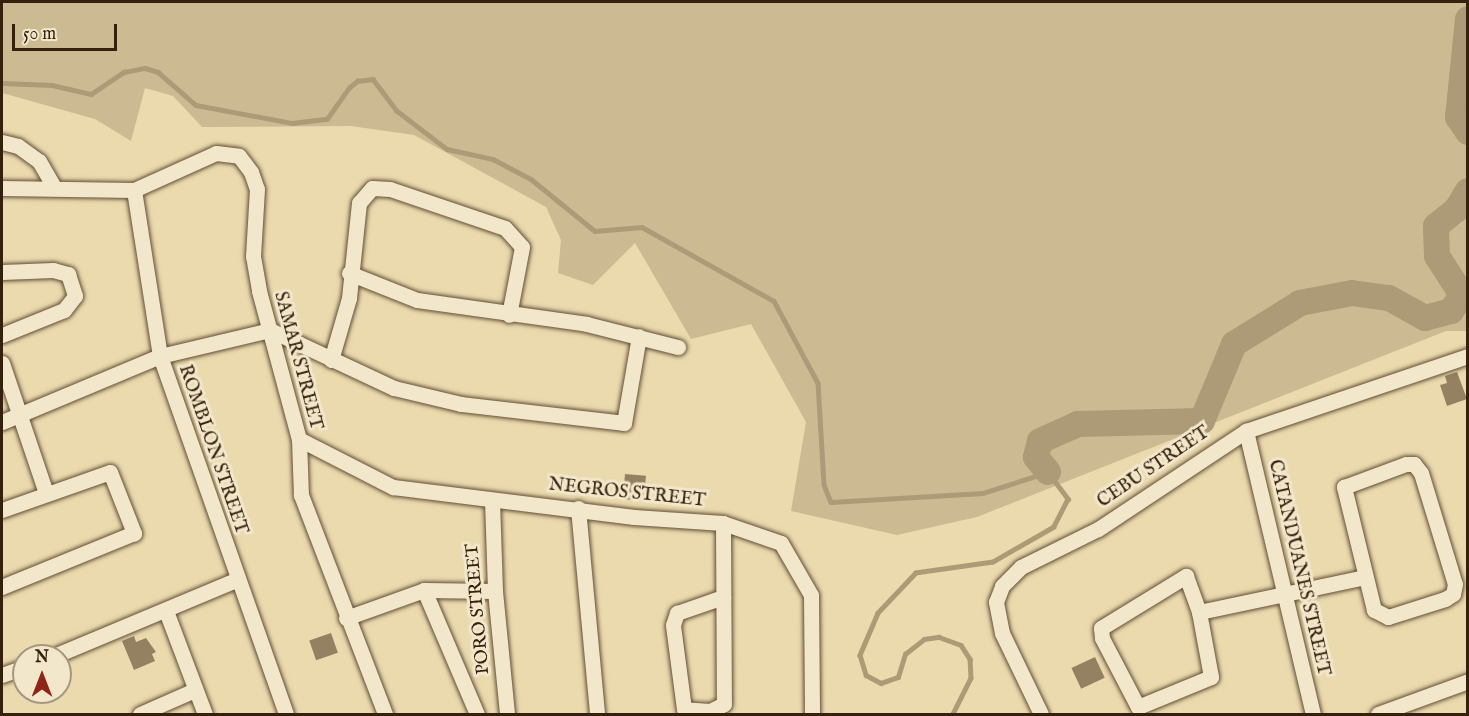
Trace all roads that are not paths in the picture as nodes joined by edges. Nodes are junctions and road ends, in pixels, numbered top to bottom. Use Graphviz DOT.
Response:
graph roads {
  1 [pos="2,142"];
  2 [pos="54,187"];
  3 [pos="2,188"];
  4 [pos="134,190"];
  5 [pos="2,272"];
  6 [pos="349,273"];
  7 [pos="509,315"];
  8 [pos="270,330"];
  9 [pos="2,335"];
  10 [pos="639,336"];
  11 [pos="678,347"];
  12 [pos="1467,355"];
  13 [pos="160,356"];
  14 [pos="331,360"];
  15 [pos="2,363"];
  16 [pos="19,416"];
  17 [pos="2,422"];
  18 [pos="1246,430"];
  19 [pos="298,439"];
  20 [pos="46,492"];
  21 [pos="492,500"];
  22 [pos="578,508"];
  23 [pos="2,510"];
  24 [pos="723,523"];
  25 [pos="1365,577"];
  26 [pos="236,580"];
  27 [pos="2,587"];
  28 [pos="424,590"];
  29 [pos="495,591"];
  30 [pos="1283,592"];
  31 [pos="723,597"];
  32 [pos="166,611"];
  33 [pos="1199,612"];
  34 [pos="346,618"];
  35 [pos="72,649"];
  36 [pos="1467,681"];
  37 [pos="195,690"];
  38 [pos="140,714"];
  39 [pos="206,714"];
  40 [pos="286,714"];
  41 [pos="385,714"];
  42 [pos="477,714"];
  43 [pos="507,714"];
  44 [pos="597,714"];
  45 [pos="812,714"];
  46 [pos="1041,714"];
  47 [pos="1313,714"];
  48 [pos="1378,714"];
  1 -- 2 [label="street"];
  2 -- 3 [label="street"];
  2 -- 4 [label="street"];
  4 -- 8 [label="street, SAMAR STREET"];
  4 -- 13 [label="street, ROMBLON STREET"];
  5 -- 9 [label="street"];
  6 -- 7 [label="street"];
  6 -- 7 [label="street"];
  6 -- 14 [label="street"];
  7 -- 10 [label="street"];
  8 -- 13 [label="street"];
  8 -- 14 [label="street"];
  8 -- 19 [label="street, SAMAR STREET"];
  10 -- 11 [label="street"];
  10 -- 14 [label="street"];
  12 -- 18 [label="street, CEBU STREET"];
  13 -- 16 [label="street"];
  13 -- 26 [label="street, ROMBLON STREET"];
  15 -- 16 [label="street"];
  16 -- 17 [label="street"];
  16 -- 20 [label="street"];
  18 -- 30 [label="street, CATANDUANES STREET"];
  18 -- 46 [label="street, CEBU STREET"];
  19 -- 21 [label="street, NEGROS STREET"];
  19 -- 34 [label="street, SAMAR STREET"];
  20 -- 23 [label="street"];
  20 -- 27 [label="street"];
  21 -- 22 [label="street, NEGROS STREET"];
  21 -- 29 [label="street, PORO STREET"];
  22 -- 24 [label="street, NEGROS STREET"];
  22 -- 44 [label="street"];
  24 -- 31 [label="street"];
  24 -- 45 [label="street, NEGROS STREET"];
  25 -- 25 [label="street"];
  25 -- 30 [label="street"];
  26 -- 32 [label="street"];
  26 -- 40 [label="street, ROMBLON STREET"];
  28 -- 29 [label="street"];
  28 -- 34 [label="street"];
  28 -- 42 [label="street"];
  29 -- 43 [label="street, PORO STREET"];
  30 -- 33 [label="street"];
  30 -- 47 [label="street, CATANDUANES STREET"];
  31 -- 31 [label="street"];
  32 -- 35 [label="street"];
  32 -- 37 [label="street"];
  33 -- 33 [label="street"];
  34 -- 41 [label="street, SAMAR STREET"];
  36 -- 48 [label="street"];
  37 -- 38 [label="street"];
  37 -- 39 [label="street"];
}
